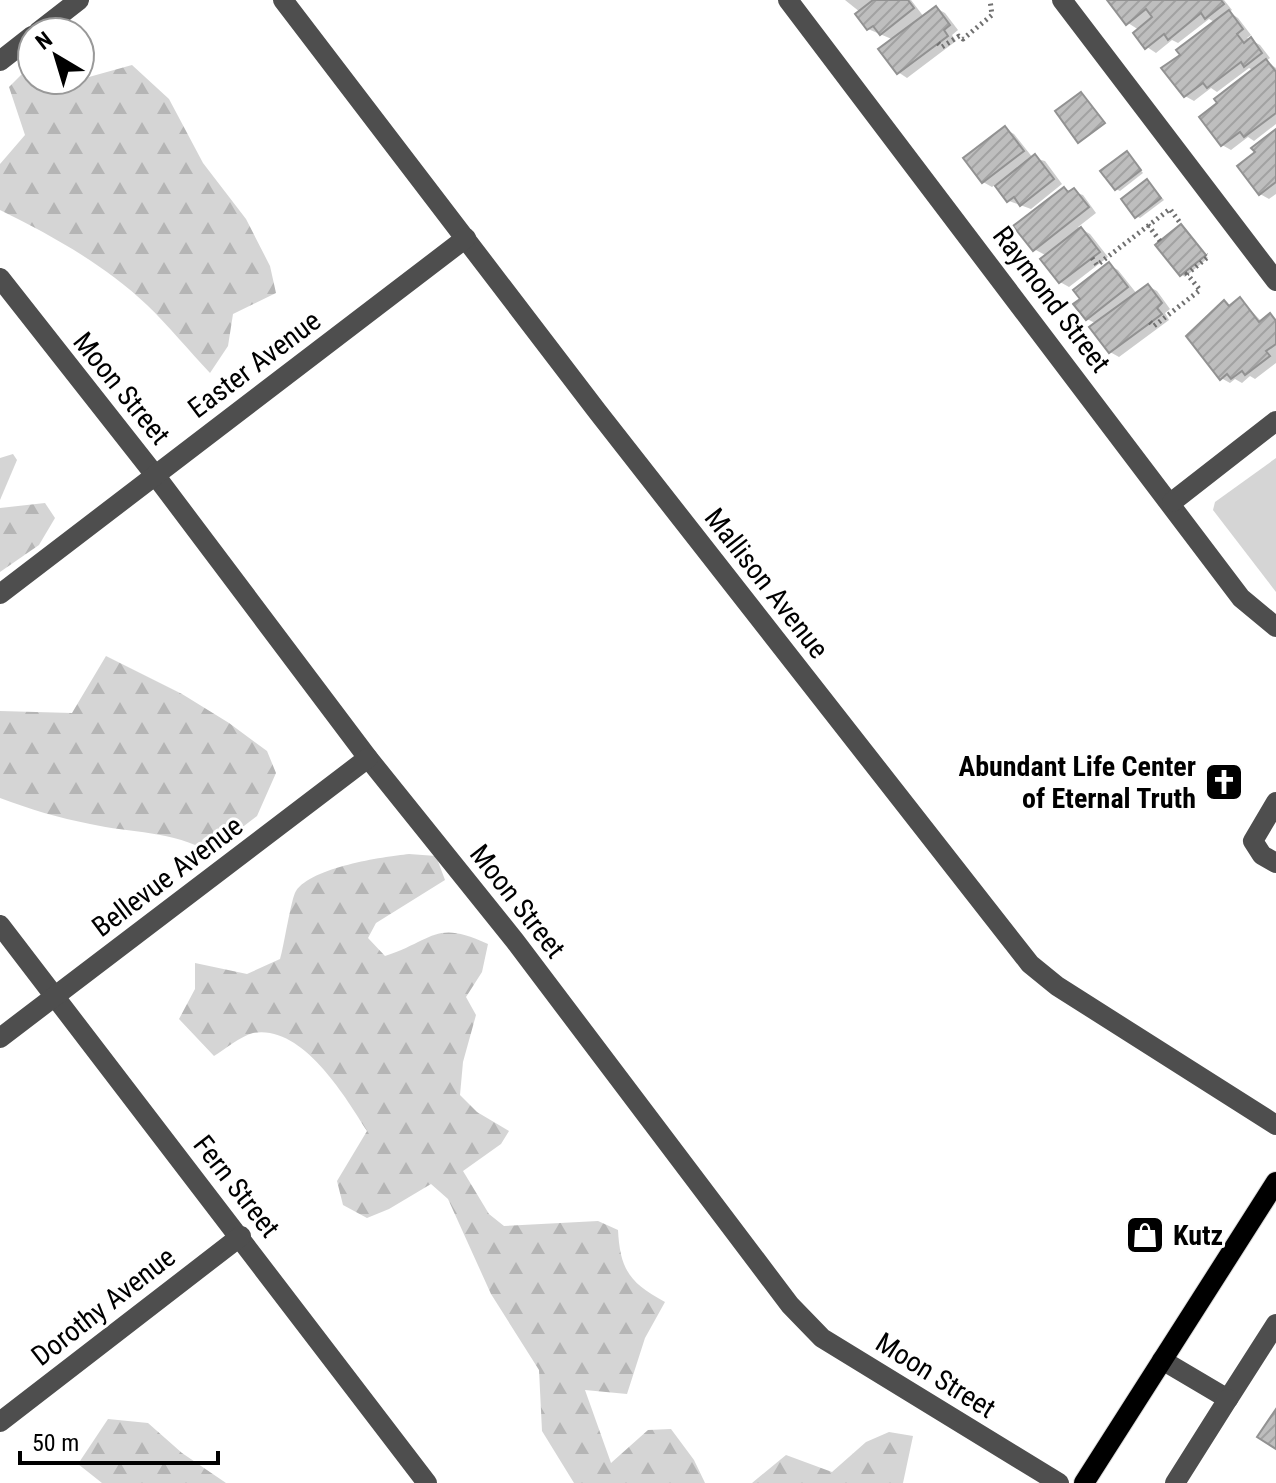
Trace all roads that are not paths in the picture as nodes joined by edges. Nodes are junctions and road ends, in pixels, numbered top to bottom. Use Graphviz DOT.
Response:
graph roads {
  1 [pos="79,0"];
  2 [pos="283,0"];
  3 [pos="788,0"];
  4 [pos="1062,0"];
  5 [pos="58,16"];
  6 [pos="16,48"];
  7 [pos="0,61"];
  8 [pos="466,238"];
  9 [pos="0,278"];
  10 [pos="1276,281"];
  11 [pos="1276,421"];
  12 [pos="155,475"];
  13 [pos="1172,502"];
  14 [pos="0,594"];
  15 [pos="1276,627"];
  16 [pos="368,758"];
  17 [pos="1276,802"];
  18 [pos="1276,863"];
  19 [pos="0,925"];
  20 [pos="55,996"];
  21 [pos="0,1038"];
  22 [pos="1276,1125"];
  23 [pos="1276,1182"];
  24 [pos="241,1236"];
  25 [pos="1276,1324"];
  26 [pos="1162,1360"];
  27 [pos="1228,1399"];
  28 [pos="0,1422"];
  29 [pos="427,1483"];
  30 [pos="1059,1483"];
  31 [pos="1084,1483"];
  32 [pos="1175,1483"];
  1 -- 5 [label="street"];
  2 -- 8 [label="street, Mallison Avenue"];
  3 -- 13 [label="street, Raymond Street"];
  4 -- 10 [label="street"];
  6 -- 7 [label="street"];
  8 -- 12 [label="street, Easter Avenue"];
  8 -- 22 [label="street, Mallison Avenue"];
  9 -- 12 [label="street, Moon Street"];
  11 -- 13 [label="street"];
  12 -- 14 [label="street, Easter Avenue"];
  12 -- 16 [label="street, Moon Street"];
  13 -- 15 [label="street, Raymond Street"];
  16 -- 20 [label="street, Bellevue Avenue"];
  16 -- 30 [label="street, Moon Street"];
  17 -- 18 [label="street"];
  19 -- 20 [label="street, Fern Street"];
  20 -- 21 [label="street, Bellevue Avenue"];
  20 -- 24 [label="street, Fern Street"];
  23 -- 26 [label="main road"];
  24 -- 28 [label="street, Dorothy Avenue"];
  24 -- 29 [label="street, Fern Street"];
  25 -- 27 [label="street"];
  26 -- 27 [label="street"];
  26 -- 31 [label="main road"];
  27 -- 32 [label="street"];
}
